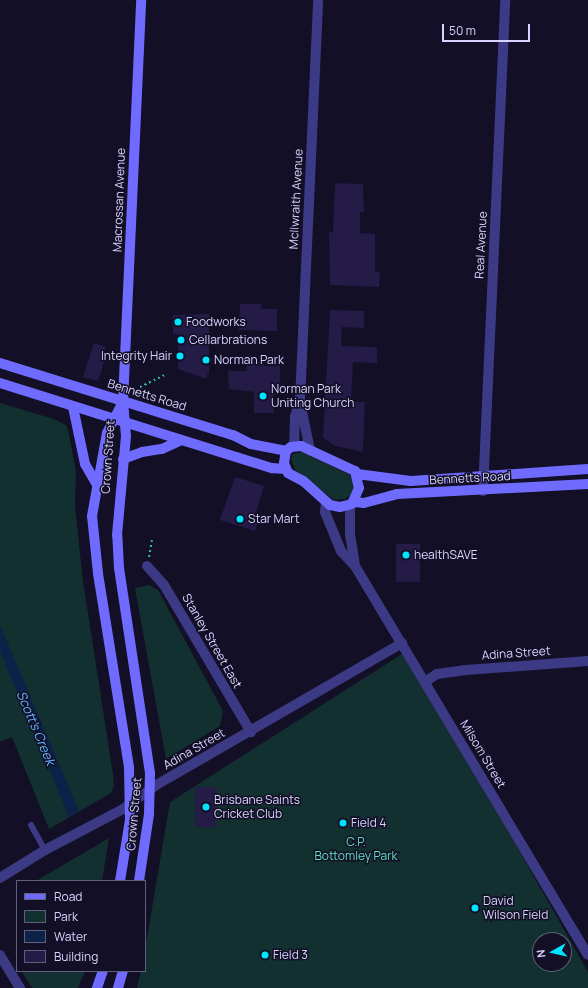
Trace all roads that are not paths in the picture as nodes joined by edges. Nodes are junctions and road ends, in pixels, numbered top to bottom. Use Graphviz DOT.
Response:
graph roads {
  1 [pos="141,0"];
  2 [pos="318,0"];
  3 [pos="505,0"];
  4 [pos="0,363"];
  5 [pos="0,383"];
  6 [pos="300,400"];
  7 [pos="123,401"];
  8 [pos="73,407"];
  9 [pos="112,419"];
  10 [pos="126,423"];
  11 [pos="181,440"];
  12 [pos="290,449"];
  13 [pos="310,450"];
  14 [pos="123,459"];
  15 [pos="285,468"];
  16 [pos="588,469"];
  17 [pos="357,474"];
  18 [pos="484,476"];
  19 [pos="96,484"];
  20 [pos="588,484"];
  21 [pos="483,491"];
  22 [pos="326,502"];
  23 [pos="352,503"];
  24 [pos="147,566"];
  25 [pos="356,566"];
  26 [pos="402,643"];
  27 [pos="588,661"];
  28 [pos="425,682"];
  29 [pos="251,732"];
  30 [pos="151,789"];
  31 [pos="130,804"];
  32 [pos="31,825"];
  33 [pos="45,850"];
  34 [pos="0,878"];
  35 [pos="120,880"];
  36 [pos="139,880"];
  37 [pos="0,955"];
  38 [pos="588,955"];
  39 [pos="103,972"];
  40 [pos="123,972"];
  41 [pos="20,988"];
  42 [pos="97,988"];
  43 [pos="118,988"];
  1 -- 7 [label="main road, Macrossan Avenue"];
  2 -- 6 [label="street, McIlwraith Avenue"];
  3 -- 18 [label="street, Real Avenue"];
  4 -- 7 [label="main road, Bennetts Road"];
  5 -- 8 [label="main road"];
  6 -- 12 [label="street, McIlwraith Avenue"];
  6 -- 13 [label="street, McIlwraith Avenue"];
  7 -- 9 [label="main road, Crown Street"];
  7 -- 10 [label="main road, Crown Street"];
  7 -- 12 [label="main road, Bennetts Road"];
  8 -- 9 [label="main road"];
  8 -- 19 [label="main road"];
  9 -- 10 [label="main road"];
  9 -- 19 [label="main road, Crown Street"];
  10 -- 11 [label="main road"];
  10 -- 14 [label="main road, Crown Street"];
  11 -- 14 [label="main road"];
  11 -- 15 [label="main road"];
  12 -- 13 [label="main road, Bennetts Road"];
  12 -- 15 [label="main road"];
  13 -- 17 [label="main road, Bennetts Road"];
  14 -- 30 [label="main road, Crown Street"];
  15 -- 22 [label="main road"];
  16 -- 18 [label="main road, Bennetts Road"];
  17 -- 18 [label="main road, Bennetts Road"];
  17 -- 23 [label="main road"];
  18 -- 21 [label="street, Real Avenue"];
  19 -- 31 [label="main road, Crown Street"];
  20 -- 21 [label="main road, Bennetts Road"];
  21 -- 23 [label="main road, Bennetts Road"];
  22 -- 23 [label="main road, Bennetts Road"];
  22 -- 25 [label="street, Milsom Street"];
  23 -- 25 [label="street, Milsom Street"];
  24 -- 29 [label="street, Stanley Street East"];
  25 -- 26 [label="street, Milsom Street"];
  26 -- 28 [label="street, Milsom Street"];
  26 -- 29 [label="street, Adina Street"];
  27 -- 28 [label="street, Adina Street"];
  28 -- 38 [label="street, Milsom Street"];
  29 -- 30 [label="street, Adina Street"];
  30 -- 31 [label="street, Adina Street"];
  30 -- 36 [label="main road, Crown Street"];
  31 -- 33 [label="street, Adina Street"];
  31 -- 35 [label="main road, Crown Street"];
  32 -- 33 [label="lane"];
  33 -- 34 [label="street, Adina Street"];
  37 -- 41 [label="street"];
  39 -- 42 [label="main road"];
  40 -- 43 [label="main road"];
}
